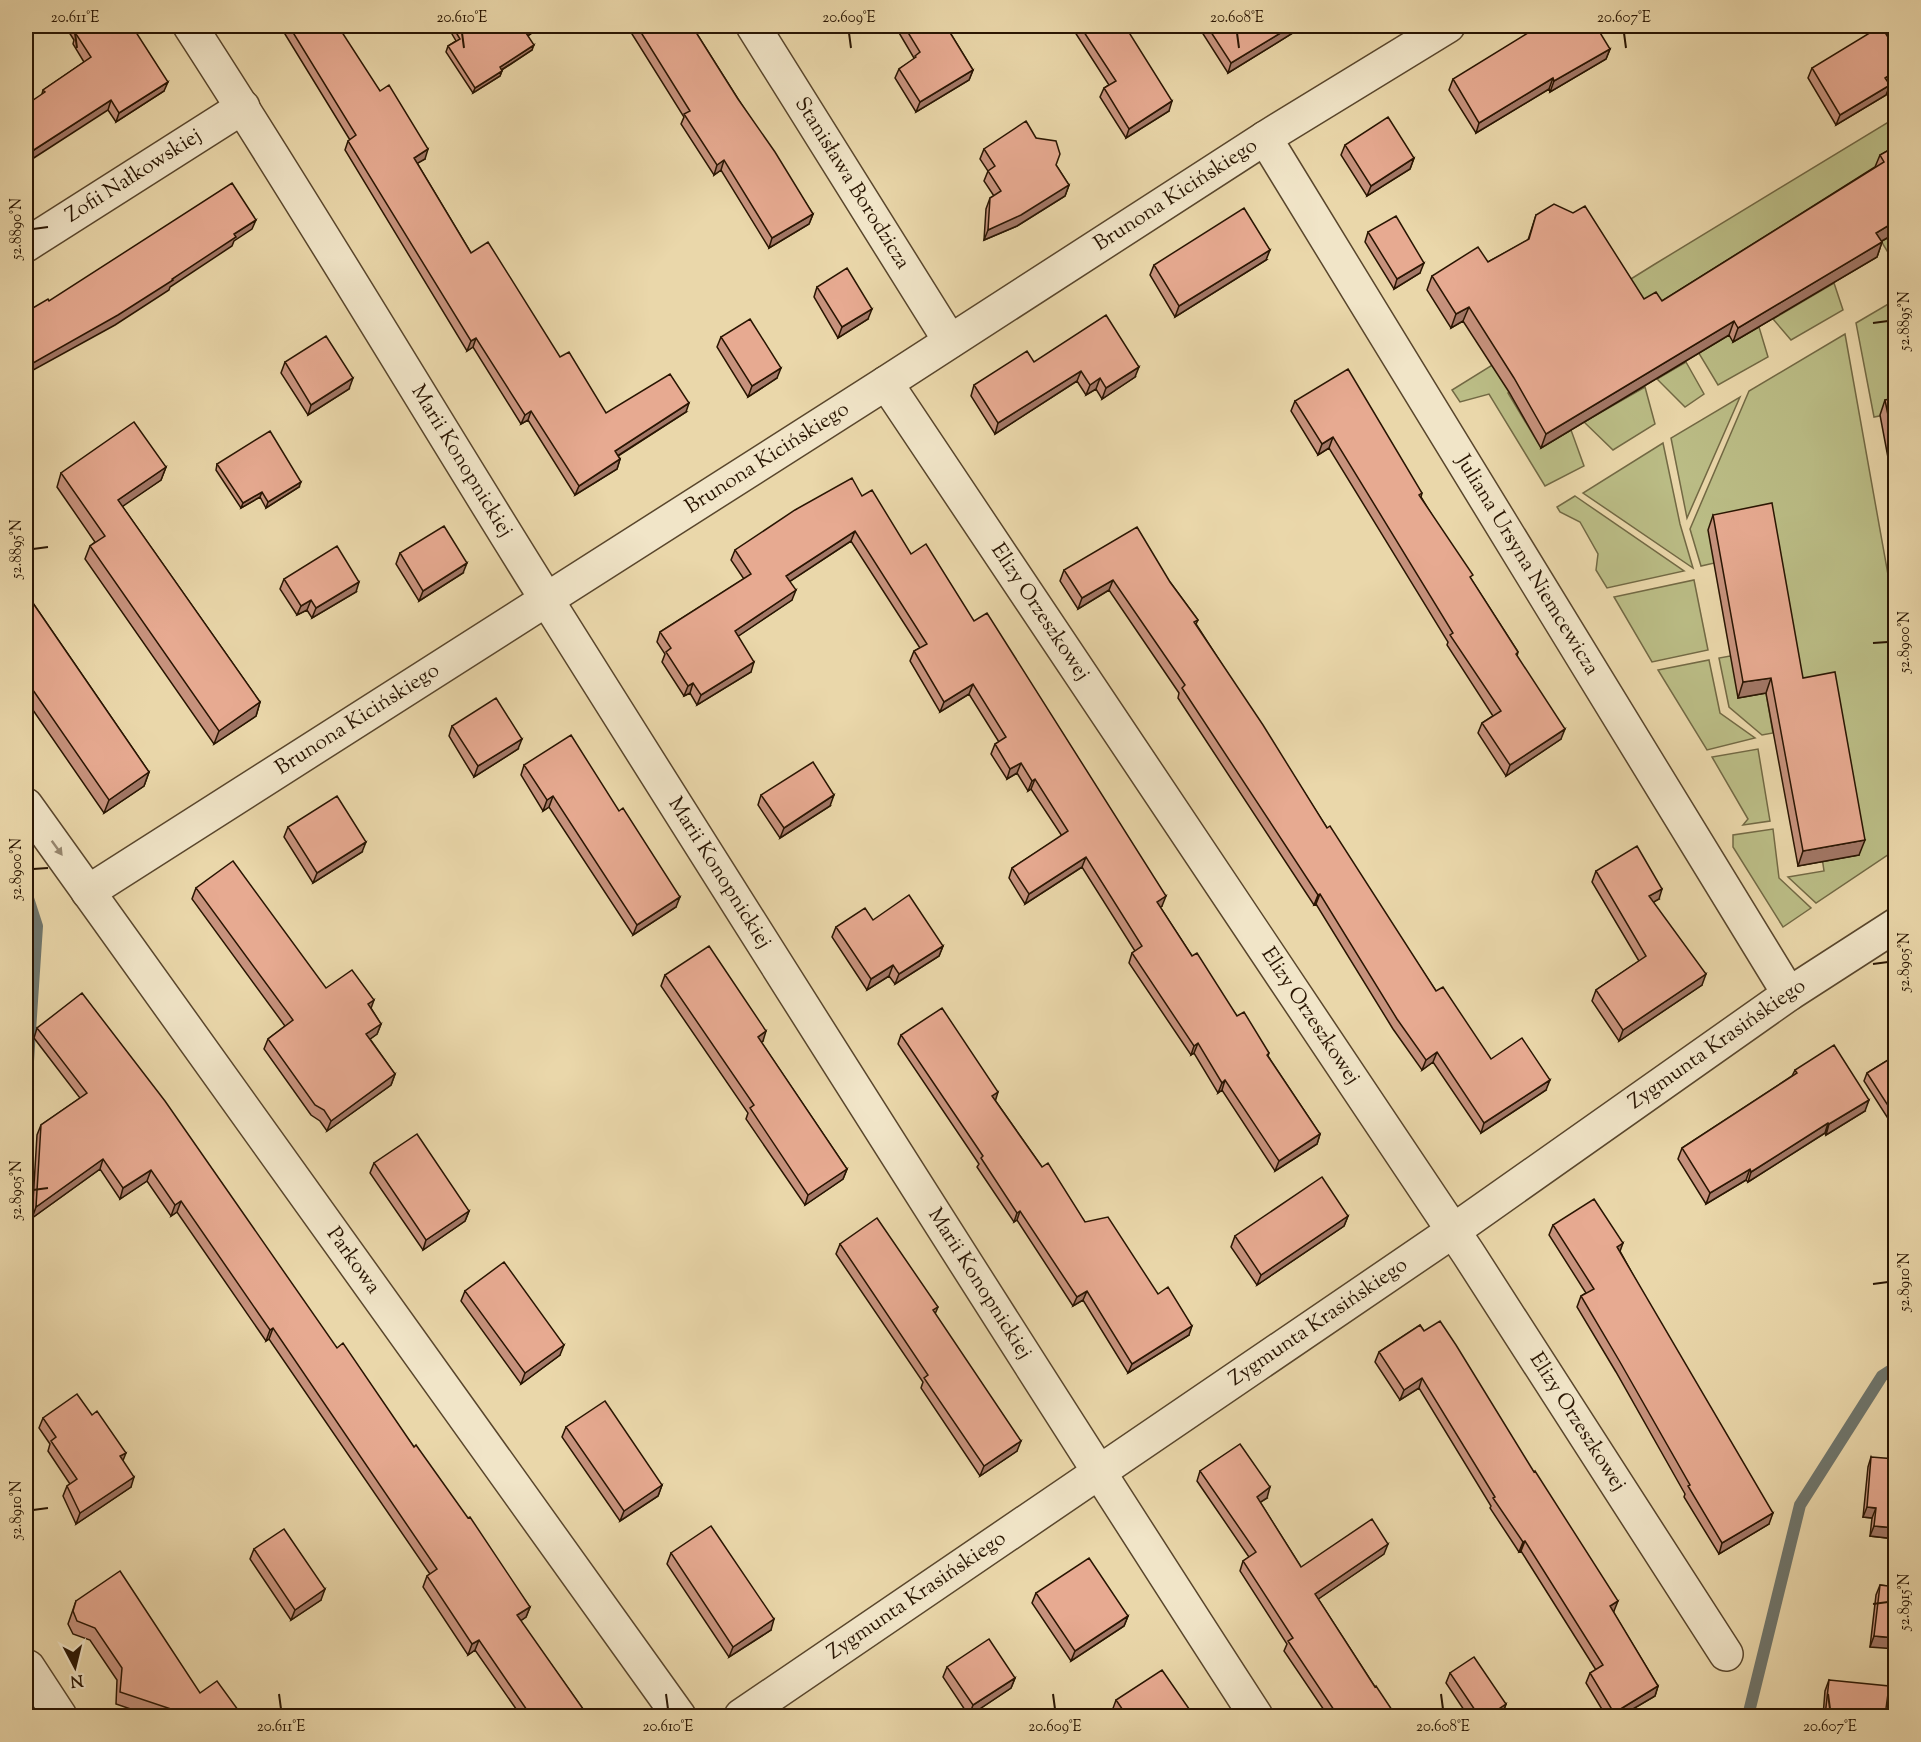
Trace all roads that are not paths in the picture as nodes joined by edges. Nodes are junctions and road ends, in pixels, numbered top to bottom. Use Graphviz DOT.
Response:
graph roads {
  1 [pos="190,26"];
  2 [pos="753,26"];
  3 [pos="1448,26"];
  4 [pos="1401,38"];
  5 [pos="243,107"];
  6 [pos="1265,138"];
  7 [pos="26,245"];
  8 [pos="950,341"];
  9 [pos="886,383"];
  10 [pos="546,598"];
  11 [pos="26,805"];
  12 [pos="88,892"];
  13 [pos="1896,925"];
  14 [pos="1789,994"];
  15 [pos="1453,1231"];
  16 [pos="1099,1471"];
  17 [pos="1726,1654"];
  18 [pos="28,1666"];
  19 [pos="60,1716"];
  20 [pos="679,1716"];
  21 [pos="741,1716"];
  22 [pos="1256,1716"];
  1 -- 5 [label="street, Marii Konopnickiej"];
  2 -- 8 [label="street, Stanisława Borodzicza"];
  3 -- 4 [label="street, Brunona Kicińskiego"];
  4 -- 6 [label="street, Brunona Kicińskiego"];
  5 -- 7 [label="street, Zofii Nałkowskiej"];
  5 -- 10 [label="street, Marii Konopnickiej"];
  6 -- 8 [label="street, Brunona Kicińskiego"];
  6 -- 14 [label="street, Juliana Ursyna Niemcewicza"];
  8 -- 9 [label="street, Brunona Kicińskiego"];
  9 -- 10 [label="street, Brunona Kicińskiego"];
  9 -- 15 [label="street, Elizy Orzeszkowej"];
  10 -- 12 [label="street, Brunona Kicińskiego"];
  10 -- 16 [label="street, Marii Konopnickiej"];
  11 -- 12 [label="street, Parkowa, one-way"];
  12 -- 20 [label="street, Parkowa"];
  13 -- 14 [label="street, Zygmunta Krasińskiego"];
  14 -- 15 [label="street, Zygmunta Krasińskiego"];
  15 -- 16 [label="street, Zygmunta Krasińskiego"];
  15 -- 17 [label="street, Elizy Orzeszkowej"];
  16 -- 21 [label="street, Zygmunta Krasińskiego"];
  16 -- 22 [label="street, Marii Konopnickiej"];
  18 -- 19 [label="street"];
}
